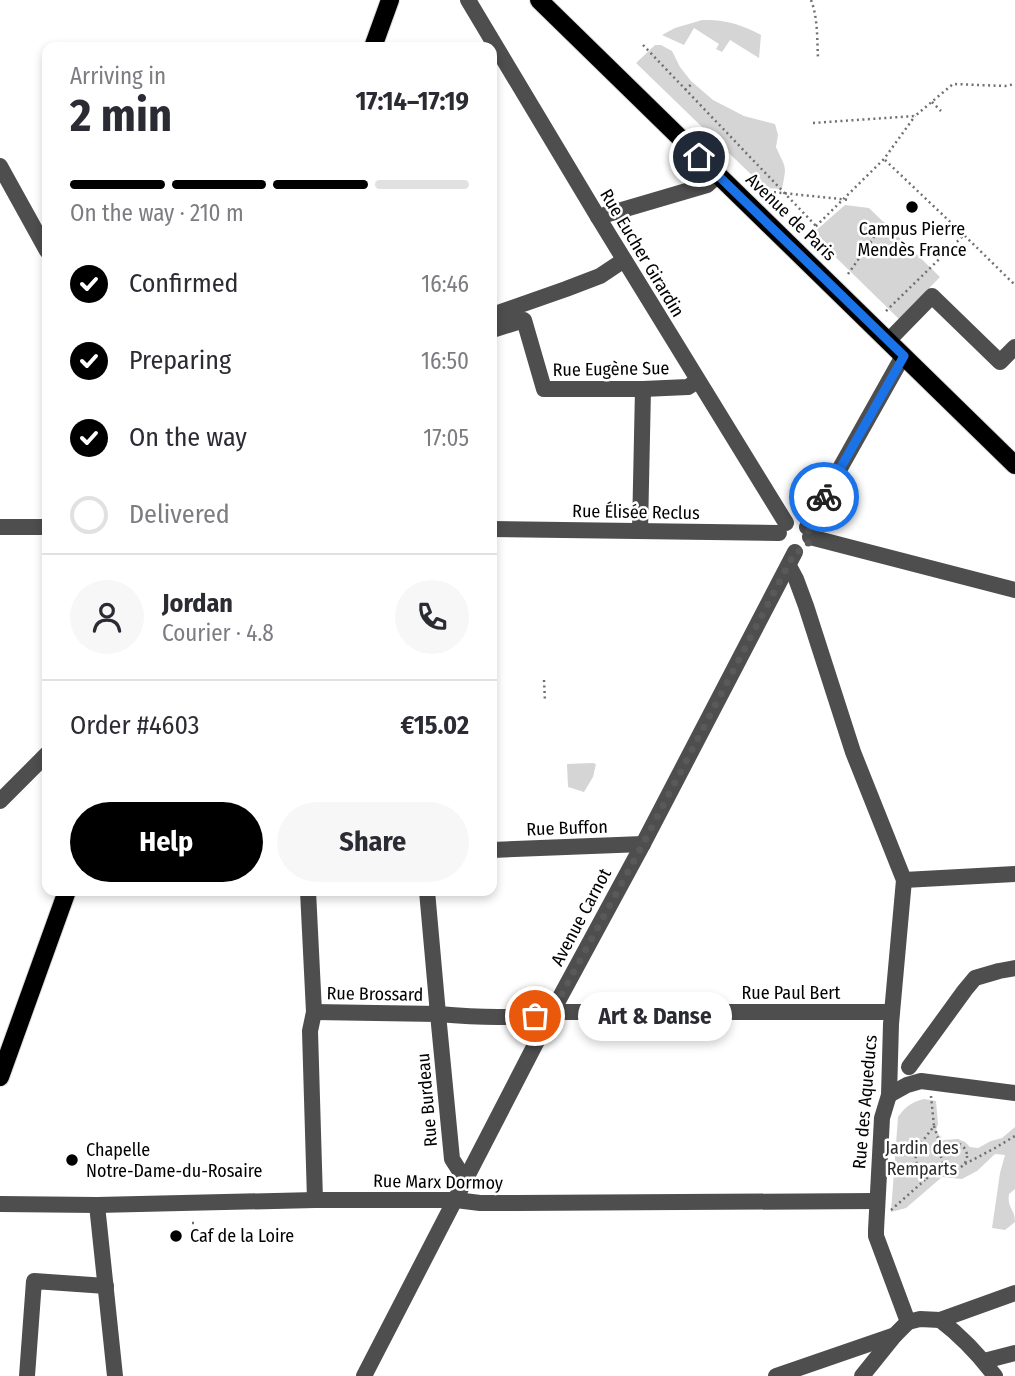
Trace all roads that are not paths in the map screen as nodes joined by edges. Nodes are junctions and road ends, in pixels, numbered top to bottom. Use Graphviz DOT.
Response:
graph roads {
  1 [pos="390,0"];
  2 [pos="468,0"];
  3 [pos="538,0"];
  4 [pos="375,42"];
  5 [pos="493,42"];
  6 [pos="497,49"];
  7 [pos="0,166"];
  8 [pos="717,176"];
  9 [pos="597,217"];
  10 [pos="42,242"];
  11 [pos="624,260"];
  12 [pos="497,313"];
  13 [pos="497,328"];
  14 [pos="889,340"];
  15 [pos="1015,347"];
  16 [pos="904,356"];
  17 [pos="697,381"];
  18 [pos="643,388"];
  19 [pos="1015,465"];
  20 [pos="0,527"];
  21 [pos="42,527"];
  22 [pos="783,528"];
  23 [pos="497,529"];
  24 [pos="640,531"];
  25 [pos="809,532"];
  26 [pos="792,559"];
  27 [pos="1015,590"];
  28 [pos="774,594"];
  29 [pos="806,606"];
  30 [pos="42,759"];
  31 [pos="0,801"];
  32 [pos="643,844"];
  33 [pos="497,850"];
  34 [pos="1015,874"];
  35 [pos="904,880"];
  36 [pos="64,896"];
  37 [pos="308,896"];
  38 [pos="427,896"];
  39 [pos="1015,968"];
  40 [pos="314,1012"];
  41 [pos="552,1012"];
  42 [pos="892,1012"];
  43 [pos="438,1014"];
  44 [pos="890,1042"];
  45 [pos="909,1067"];
  46 [pos="0,1077"];
  47 [pos="926,1082"];
  48 [pos="1015,1093"];
  49 [pos="889,1095"];
  50 [pos="468,1176"];
  51 [pos="315,1200"];
  52 [pos="456,1200"];
  53 [pos="876,1201"];
  54 [pos="0,1204"];
  55 [pos="97,1206"];
  56 [pos="106,1286"];
  57 [pos="1015,1293"];
  58 [pos="940,1320"];
  59 [pos="908,1322"];
  60 [pos="895,1335"];
  61 [pos="1015,1353"];
  62 [pos="984,1361"];
  63 [pos="27,1376"];
  64 [pos="115,1376"];
  65 [pos="364,1376"];
  66 [pos="776,1376"];
  67 [pos="862,1376"];
  68 [pos="995,1376"];
  1 -- 4 [label="main road"];
  2 -- 5 [label="street, Rue Eucher Girardin"];
  3 -- 8 [label="main road, Avenue de Paris"];
  6 -- 9 [label="street, Rue Eucher Girardin"];
  7 -- 10 [label="street"];
  8 -- 9 [label="street"];
  8 -- 14 [label="main road, Avenue de Paris"];
  9 -- 11 [label="street, Rue Eucher Girardin"];
  11 -- 12 [label="street"];
  11 -- 17 [label="street, Rue Eucher Girardin"];
  13 -- 18 [label="street, Rue Eugène Sue"];
  14 -- 15 [label="street"];
  14 -- 16 [label="main road, Avenue de Paris"];
  16 -- 19 [label="main road, Avenue de Paris"];
  16 -- 25 [label="street"];
  17 -- 18 [label="street, Rue Eugène Sue"];
  17 -- 22 [label="street, Rue Eucher Girardin"];
  18 -- 24 [label="street"];
  20 -- 21 [label="street"];
  22 -- 24 [label="street, Rue Élisée Reclus"];
  22 -- 25 [label="street, Rue Élisée Reclus"];
  22 -- 26 [label="street, Rue Eucher Girardin"];
  23 -- 24 [label="street, Rue Élisée Reclus"];
  25 -- 26 [label="street, Avenue Carnot"];
  25 -- 27 [label="street, Rue Élisée Reclus"];
  26 -- 28 [label="street, Avenue Carnot"];
  26 -- 29 [label="street"];
  28 -- 29 [label="street"];
  28 -- 32 [label="street, Avenue Carnot"];
  29 -- 35 [label="street"];
  30 -- 31 [label="street"];
  32 -- 33 [label="street, Rue Buffon"];
  32 -- 41 [label="street, Avenue Carnot"];
  34 -- 35 [label="street"];
  35 -- 42 [label="street, Rue des Aqueducs"];
  36 -- 46 [label="main road"];
  37 -- 40 [label="street, Rue Brossard"];
  38 -- 43 [label="street, Rue Brossard"];
  39 -- 45 [label="street"];
  40 -- 43 [label="street, Rue Brossard"];
  40 -- 51 [label="street, Rue Brossard"];
  41 -- 42 [label="street, Rue Paul Bert"];
  41 -- 43 [label="street, Rue Paul Bert"];
  41 -- 50 [label="street, Avenue Carnot"];
  42 -- 44 [label="street, Rue des Aqueducs"];
  43 -- 50 [label="street, Rue Burdeau"];
  44 -- 45 [label="street"];
  44 -- 49 [label="street, Rue des Aqueducs"];
  45 -- 47 [label="street"];
  47 -- 48 [label="street"];
  47 -- 49 [label="street"];
  49 -- 53 [label="street, Rue des Aqueducs"];
  50 -- 52 [label="street, Avenue Carnot"];
  51 -- 52 [label="street, Rue Marx Dormoy"];
  51 -- 55 [label="street, Rue Marx Dormoy"];
  52 -- 53 [label="street, Rue Marx Dormoy"];
  52 -- 65 [label="street, Avenue Carnot"];
  53 -- 59 [label="street, Rue des Aqueducs"];
  54 -- 55 [label="street, Rue Marx Dormoy"];
  55 -- 56 [label="street"];
  56 -- 63 [label="street"];
  56 -- 64 [label="street"];
  57 -- 58 [label="street"];
  58 -- 59 [label="street"];
  58 -- 62 [label="street"];
  59 -- 60 [label="street"];
  60 -- 66 [label="street"];
  60 -- 67 [label="street"];
  61 -- 62 [label="street"];
  62 -- 68 [label="street"];
}
